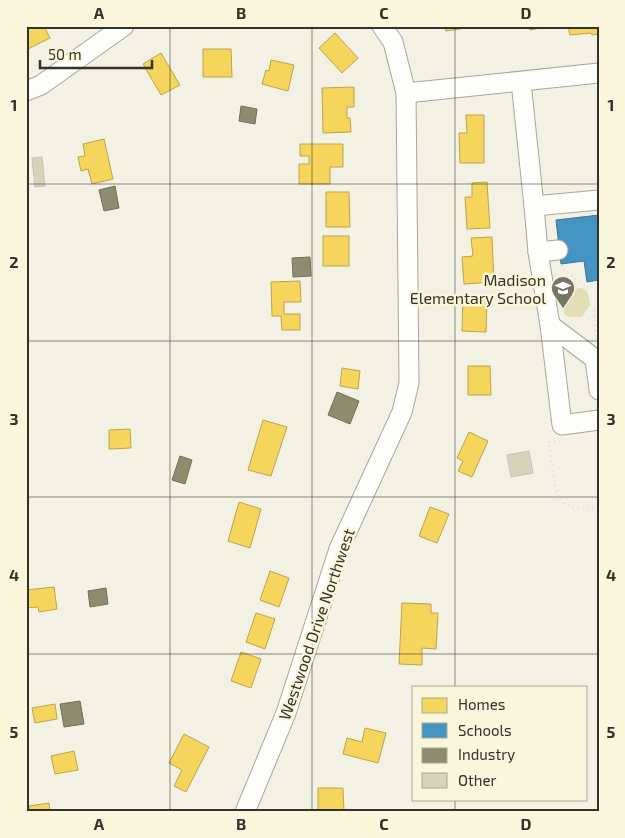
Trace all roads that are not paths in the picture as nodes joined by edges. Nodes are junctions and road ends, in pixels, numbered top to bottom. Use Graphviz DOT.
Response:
graph roads {
  1 [pos="124,26"];
  2 [pos="382,26"];
  3 [pos="599,73"];
  4 [pos="521,82"];
  5 [pos="26,91"];
  6 [pos="406,94"];
  7 [pos="599,200"];
  8 [pos="534,206"];
  9 [pos="550,325"];
  10 [pos="599,390"];
  11 [pos="599,420"];
  12 [pos="245,812"];
  1 -- 5 [label="street"];
  2 -- 6 [label="street, Westwood Drive Northwest"];
  3 -- 4 [label="street"];
  4 -- 6 [label="street"];
  4 -- 8 [label="street"];
  6 -- 12 [label="street, Westwood Drive Northwest"];
  7 -- 8 [label="street"];
  8 -- 9 [label="street"];
  9 -- 10 [label="street"];
  9 -- 11 [label="street"];
}
